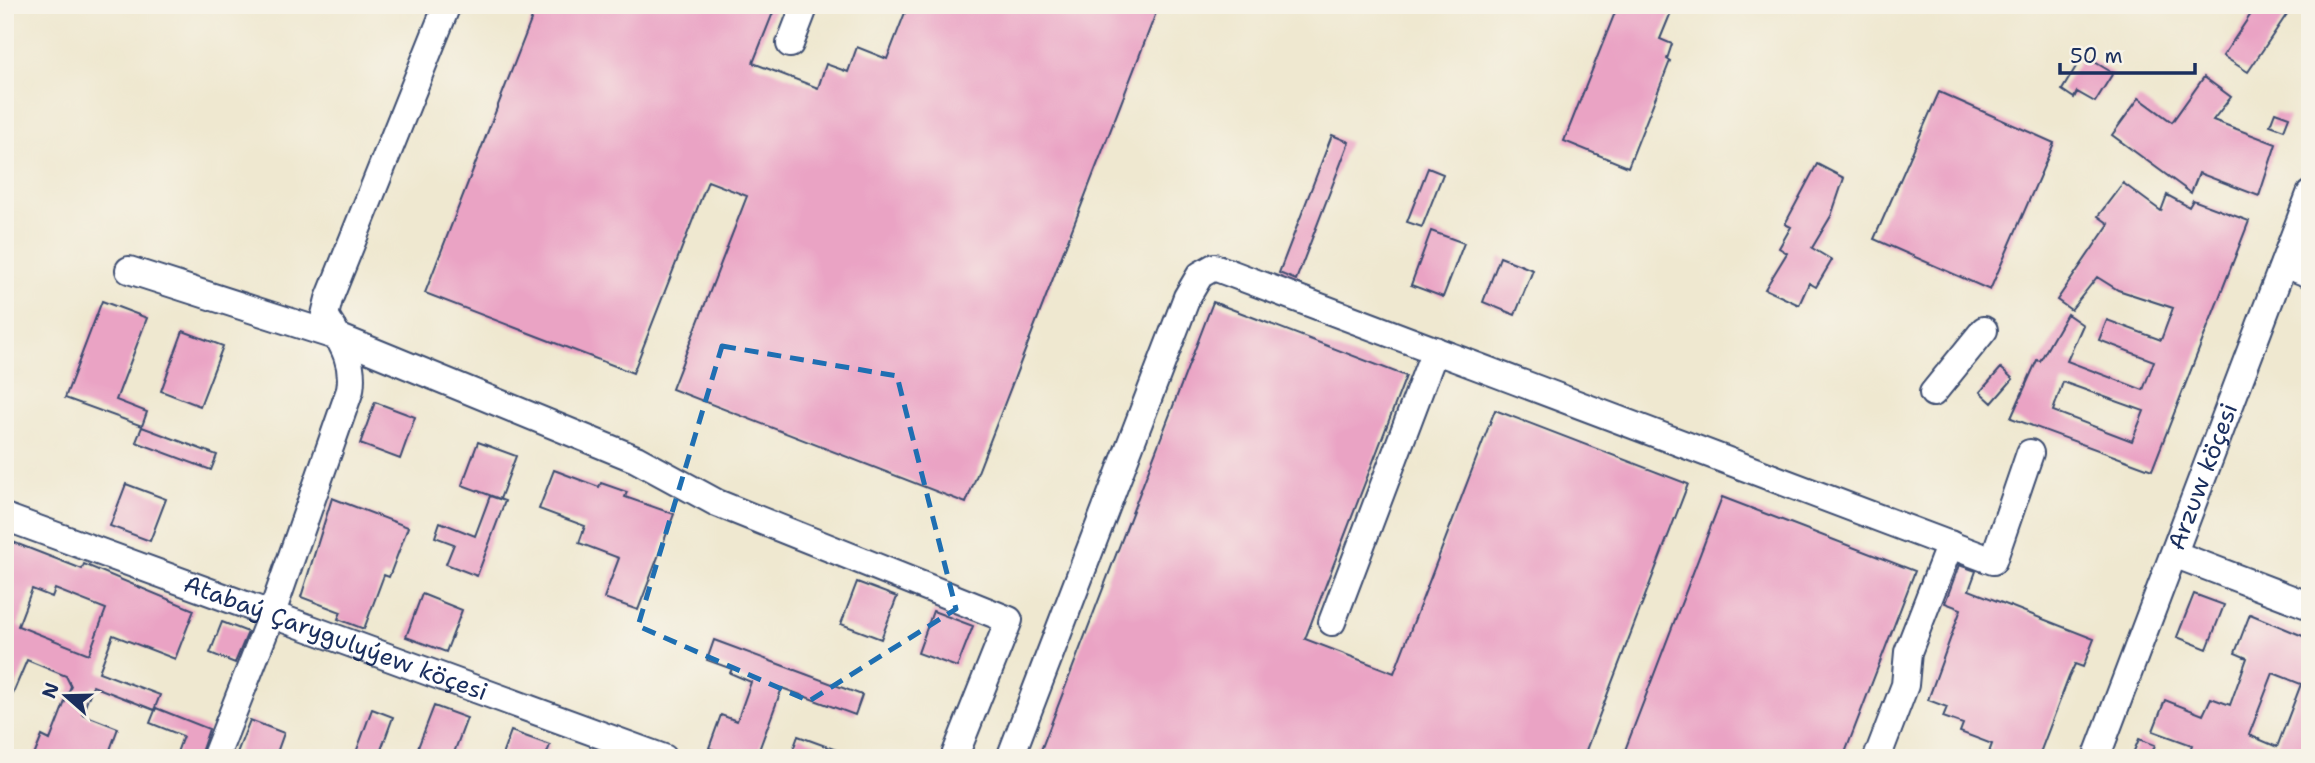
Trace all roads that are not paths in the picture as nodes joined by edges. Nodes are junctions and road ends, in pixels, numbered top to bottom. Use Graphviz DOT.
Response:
graph roads {
  1 [pos="447,5"];
  2 [pos="805,5"];
  3 [pos="790,44"];
  4 [pos="2310,194"];
  5 [pos="2284,264"];
  6 [pos="129,270"];
  7 [pos="2310,274"];
  8 [pos="1984,330"];
  9 [pos="338,337"];
  10 [pos="1435,350"];
  11 [pos="1933,393"];
  12 [pos="2031,453"];
  13 [pos="5,517"];
  14 [pos="1950,544"];
  15 [pos="2174,554"];
  16 [pos="2310,606"];
  17 [pos="272,613"];
  18 [pos="1332,622"];
  19 [pos="215,758"];
  20 [pos="664,758"];
  21 [pos="954,758"];
  22 [pos="1010,758"];
  23 [pos="1877,758"];
  24 [pos="2096,758"];
  1 -- 9 [label="street"];
  2 -- 3 [label="street"];
  4 -- 5 [label="street, Arzuw köçesi"];
  5 -- 7 [label="street"];
  5 -- 15 [label="street, Arzuw köçesi"];
  6 -- 9 [label="street"];
  8 -- 11 [label="street"];
  9 -- 17 [label="street"];
  9 -- 21 [label="street"];
  10 -- 14 [label="street"];
  10 -- 18 [label="street"];
  10 -- 22 [label="street"];
  12 -- 14 [label="street"];
  13 -- 17 [label="street, Atabaý Çarygulyýew köçesi"];
  14 -- 23 [label="street"];
  15 -- 16 [label="street"];
  15 -- 24 [label="street, Arzuw köçesi"];
  17 -- 19 [label="street"];
  17 -- 20 [label="street, Atabaý Çarygulyýew köçesi"];
}
